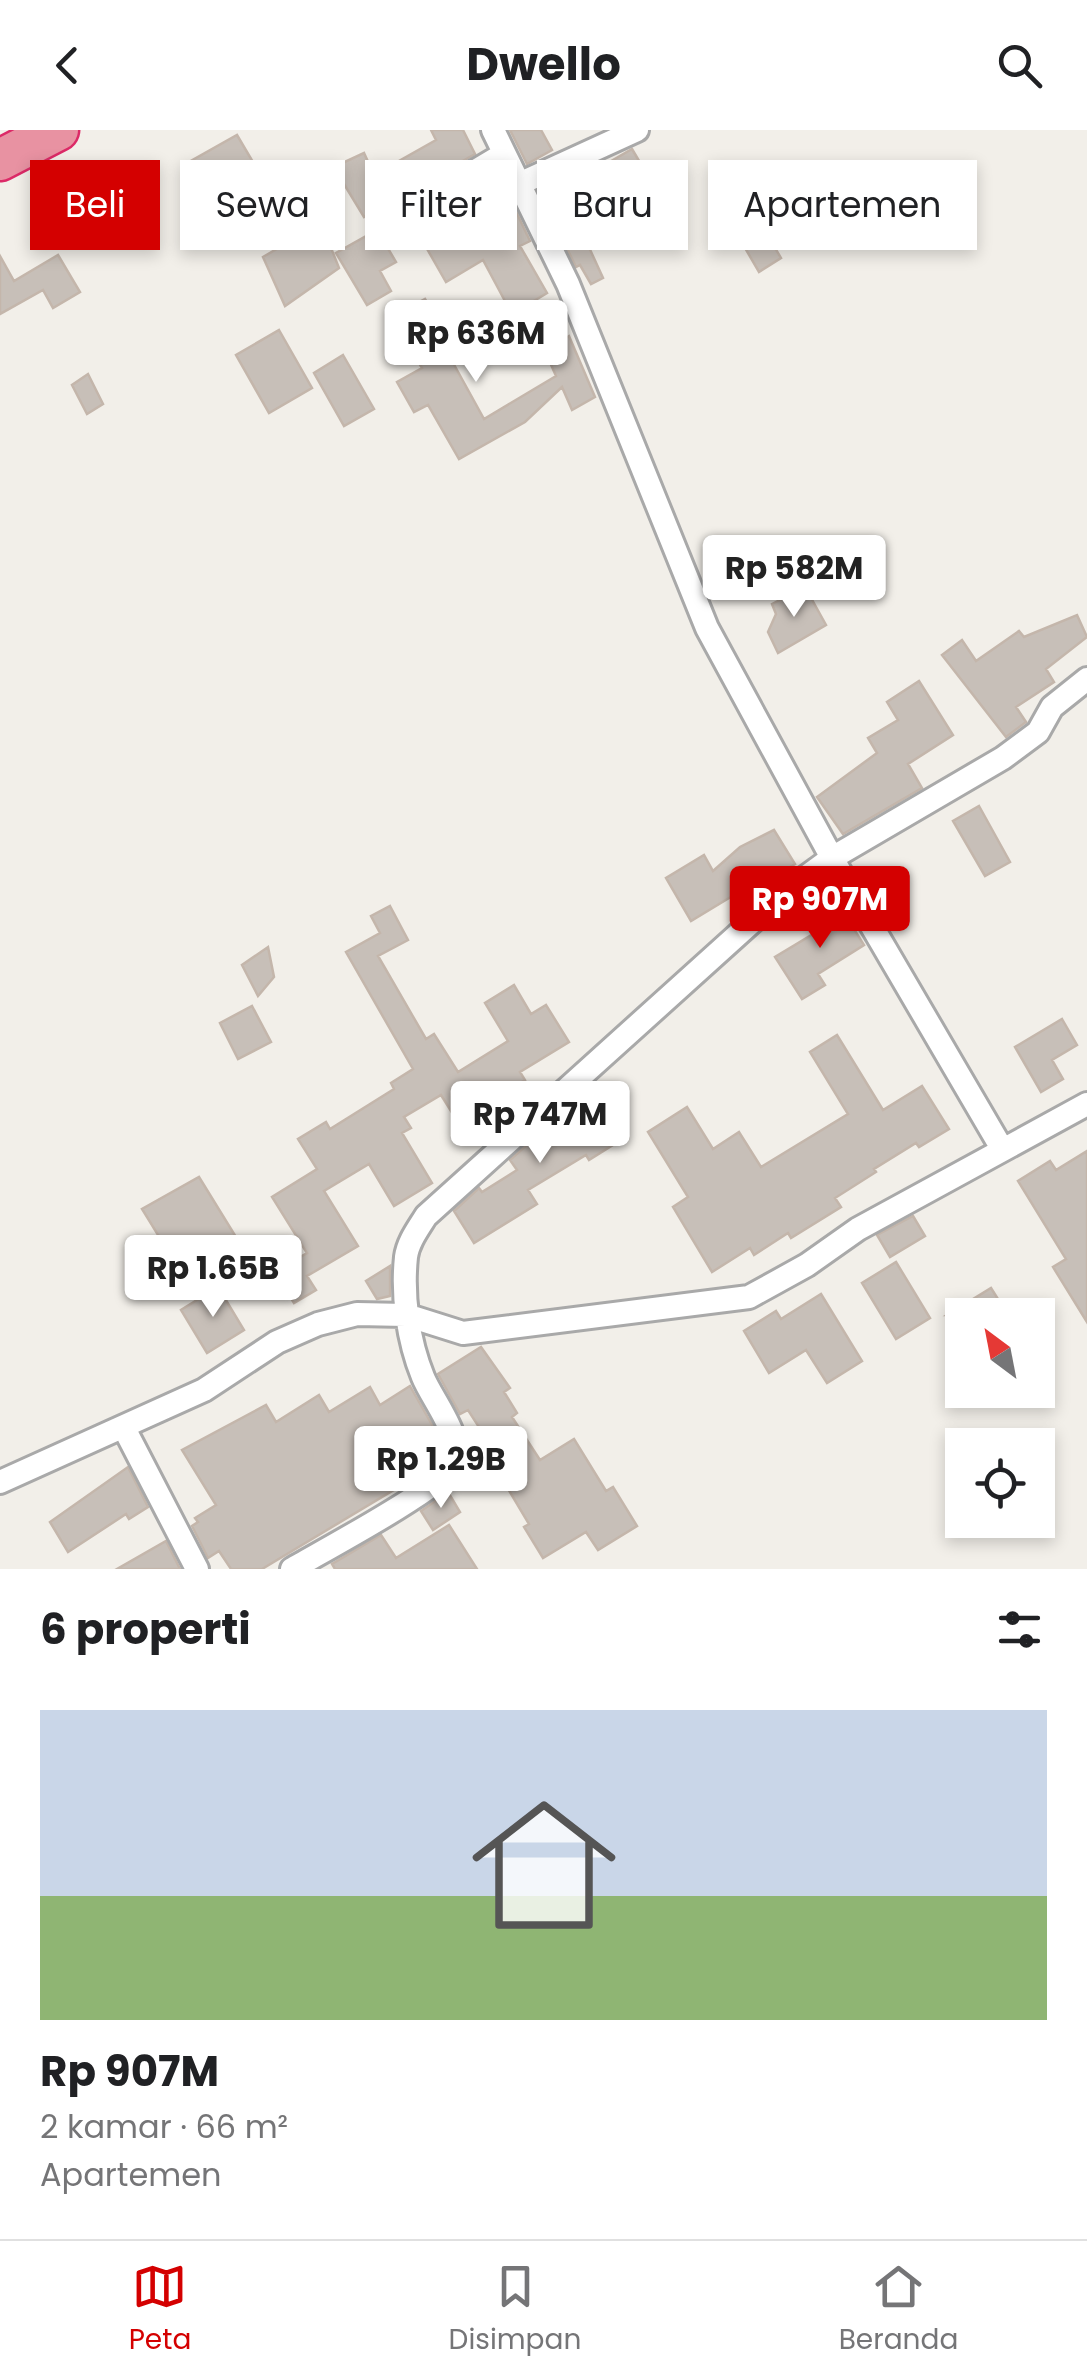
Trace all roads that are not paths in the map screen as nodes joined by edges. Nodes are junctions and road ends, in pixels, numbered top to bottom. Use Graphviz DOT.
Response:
graph roads {
  1 [pos="58,130"];
  2 [pos="492,130"];
  3 [pos="637,130"];
  4 [pos="7,147"];
  5 [pos="504,154"];
  6 [pos="494,160"];
  7 [pos="519,184"];
  8 [pos="1087,679"];
  9 [pos="832,858"];
  10 [pos="1087,1104"];
  11 [pos="1002,1148"];
  12 [pos="406,1315"];
  13 [pos="124,1428"];
  14 [pos="0,1482"];
  15 [pos="197,1569"];
  16 [pos="292,1569"];
  1 -- 4 [label="highway"];
  2 -- 5 [label="street"];
  3 -- 7 [label="street"];
  5 -- 6 [label="street"];
  5 -- 7 [label="street"];
  7 -- 9 [label="street"];
  8 -- 9 [label="street"];
  9 -- 11 [label="street"];
  9 -- 12 [label="street"];
  10 -- 11 [label="street"];
  11 -- 12 [label="street"];
  12 -- 13 [label="street"];
  12 -- 16 [label="street"];
  13 -- 14 [label="street"];
  13 -- 15 [label="street"];
}
